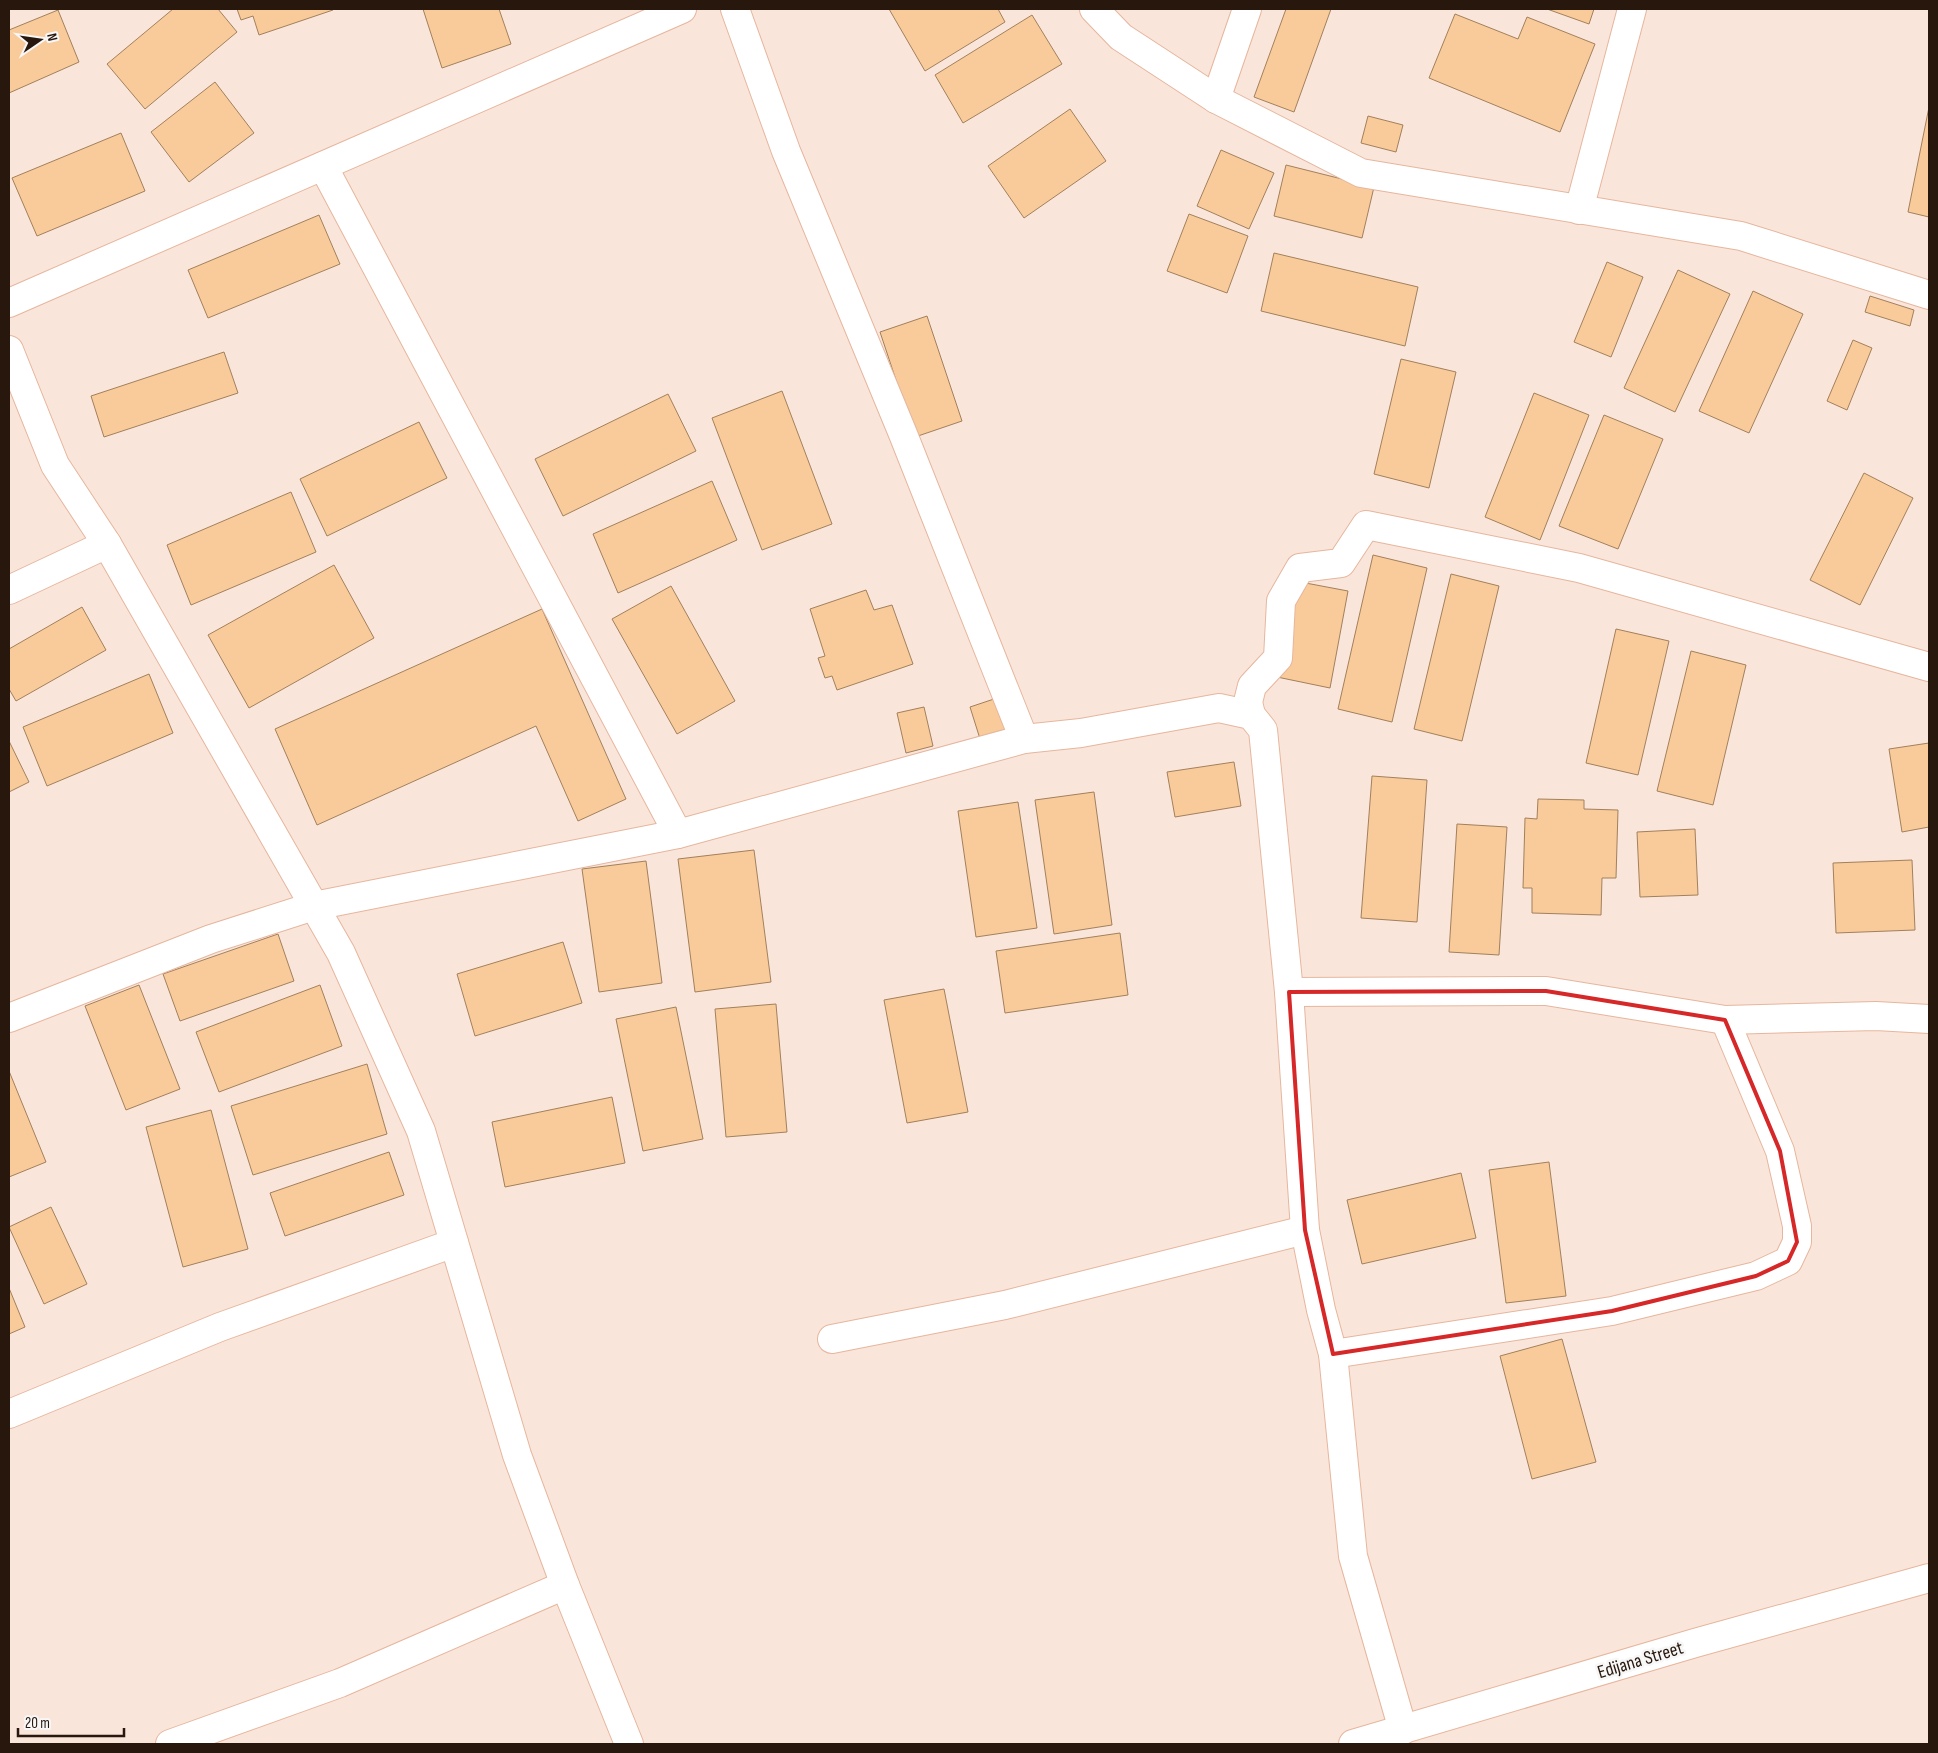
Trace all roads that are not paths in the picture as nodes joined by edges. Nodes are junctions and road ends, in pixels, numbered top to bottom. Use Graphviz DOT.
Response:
graph roads {
  1 [pos="682,9"];
  2 [pos="736,9"];
  3 [pos="1094,9"];
  4 [pos="1247,9"];
  5 [pos="1632,9"];
  6 [pos="1216,98"];
  7 [pos="323,166"];
  8 [pos="1579,210"];
  9 [pos="1929,295"];
  10 [pos="9,303"];
  11 [pos="9,350"];
  12 [pos="107,544"];
  13 [pos="9,590"];
  14 [pos="1929,667"];
  15 [pos="1251,715"];
  16 [pos="1024,739"];
  17 [pos="678,834"];
  18 [pos="314,906"];
  19 [pos="1289,992"];
  20 [pos="9,1018"];
  21 [pos="1929,1019"];
  22 [pos="1726,1020"];
  23 [pos="1305,1230"];
  24 [pos="454,1243"];
  25 [pos="832,1339"];
  26 [pos="1334,1354"];
  27 [pos="9,1414"];
  28 [pos="1929,1578"];
  29 [pos="566,1585"];
  30 [pos="1403,1730"];
  31 [pos="170,1744"];
  32 [pos="629,1744"];
  33 [pos="1353,1744"];
  1 -- 7 [label="street"];
  2 -- 16 [label="street"];
  3 -- 6 [label="street"];
  4 -- 6 [label="street"];
  5 -- 8 [label="street"];
  6 -- 8 [label="street"];
  7 -- 10 [label="street"];
  7 -- 17 [label="street"];
  8 -- 9 [label="street"];
  11 -- 12 [label="street"];
  12 -- 13 [label="street"];
  12 -- 18 [label="street"];
  14 -- 15 [label="street"];
  15 -- 16 [label="street"];
  15 -- 19 [label="street"];
  16 -- 17 [label="street"];
  17 -- 18 [label="street"];
  18 -- 20 [label="street"];
  18 -- 24 [label="street"];
  19 -- 22 [label="street"];
  19 -- 23 [label="street"];
  21 -- 22 [label="street"];
  22 -- 26 [label="street"];
  23 -- 25 [label="street"];
  23 -- 26 [label="street"];
  24 -- 27 [label="street"];
  24 -- 29 [label="street"];
  26 -- 30 [label="street"];
  28 -- 30 [label="street, Edijana Street"];
  29 -- 31 [label="street"];
  29 -- 32 [label="street"];
  30 -- 33 [label="street, Edijana Street"];
}
